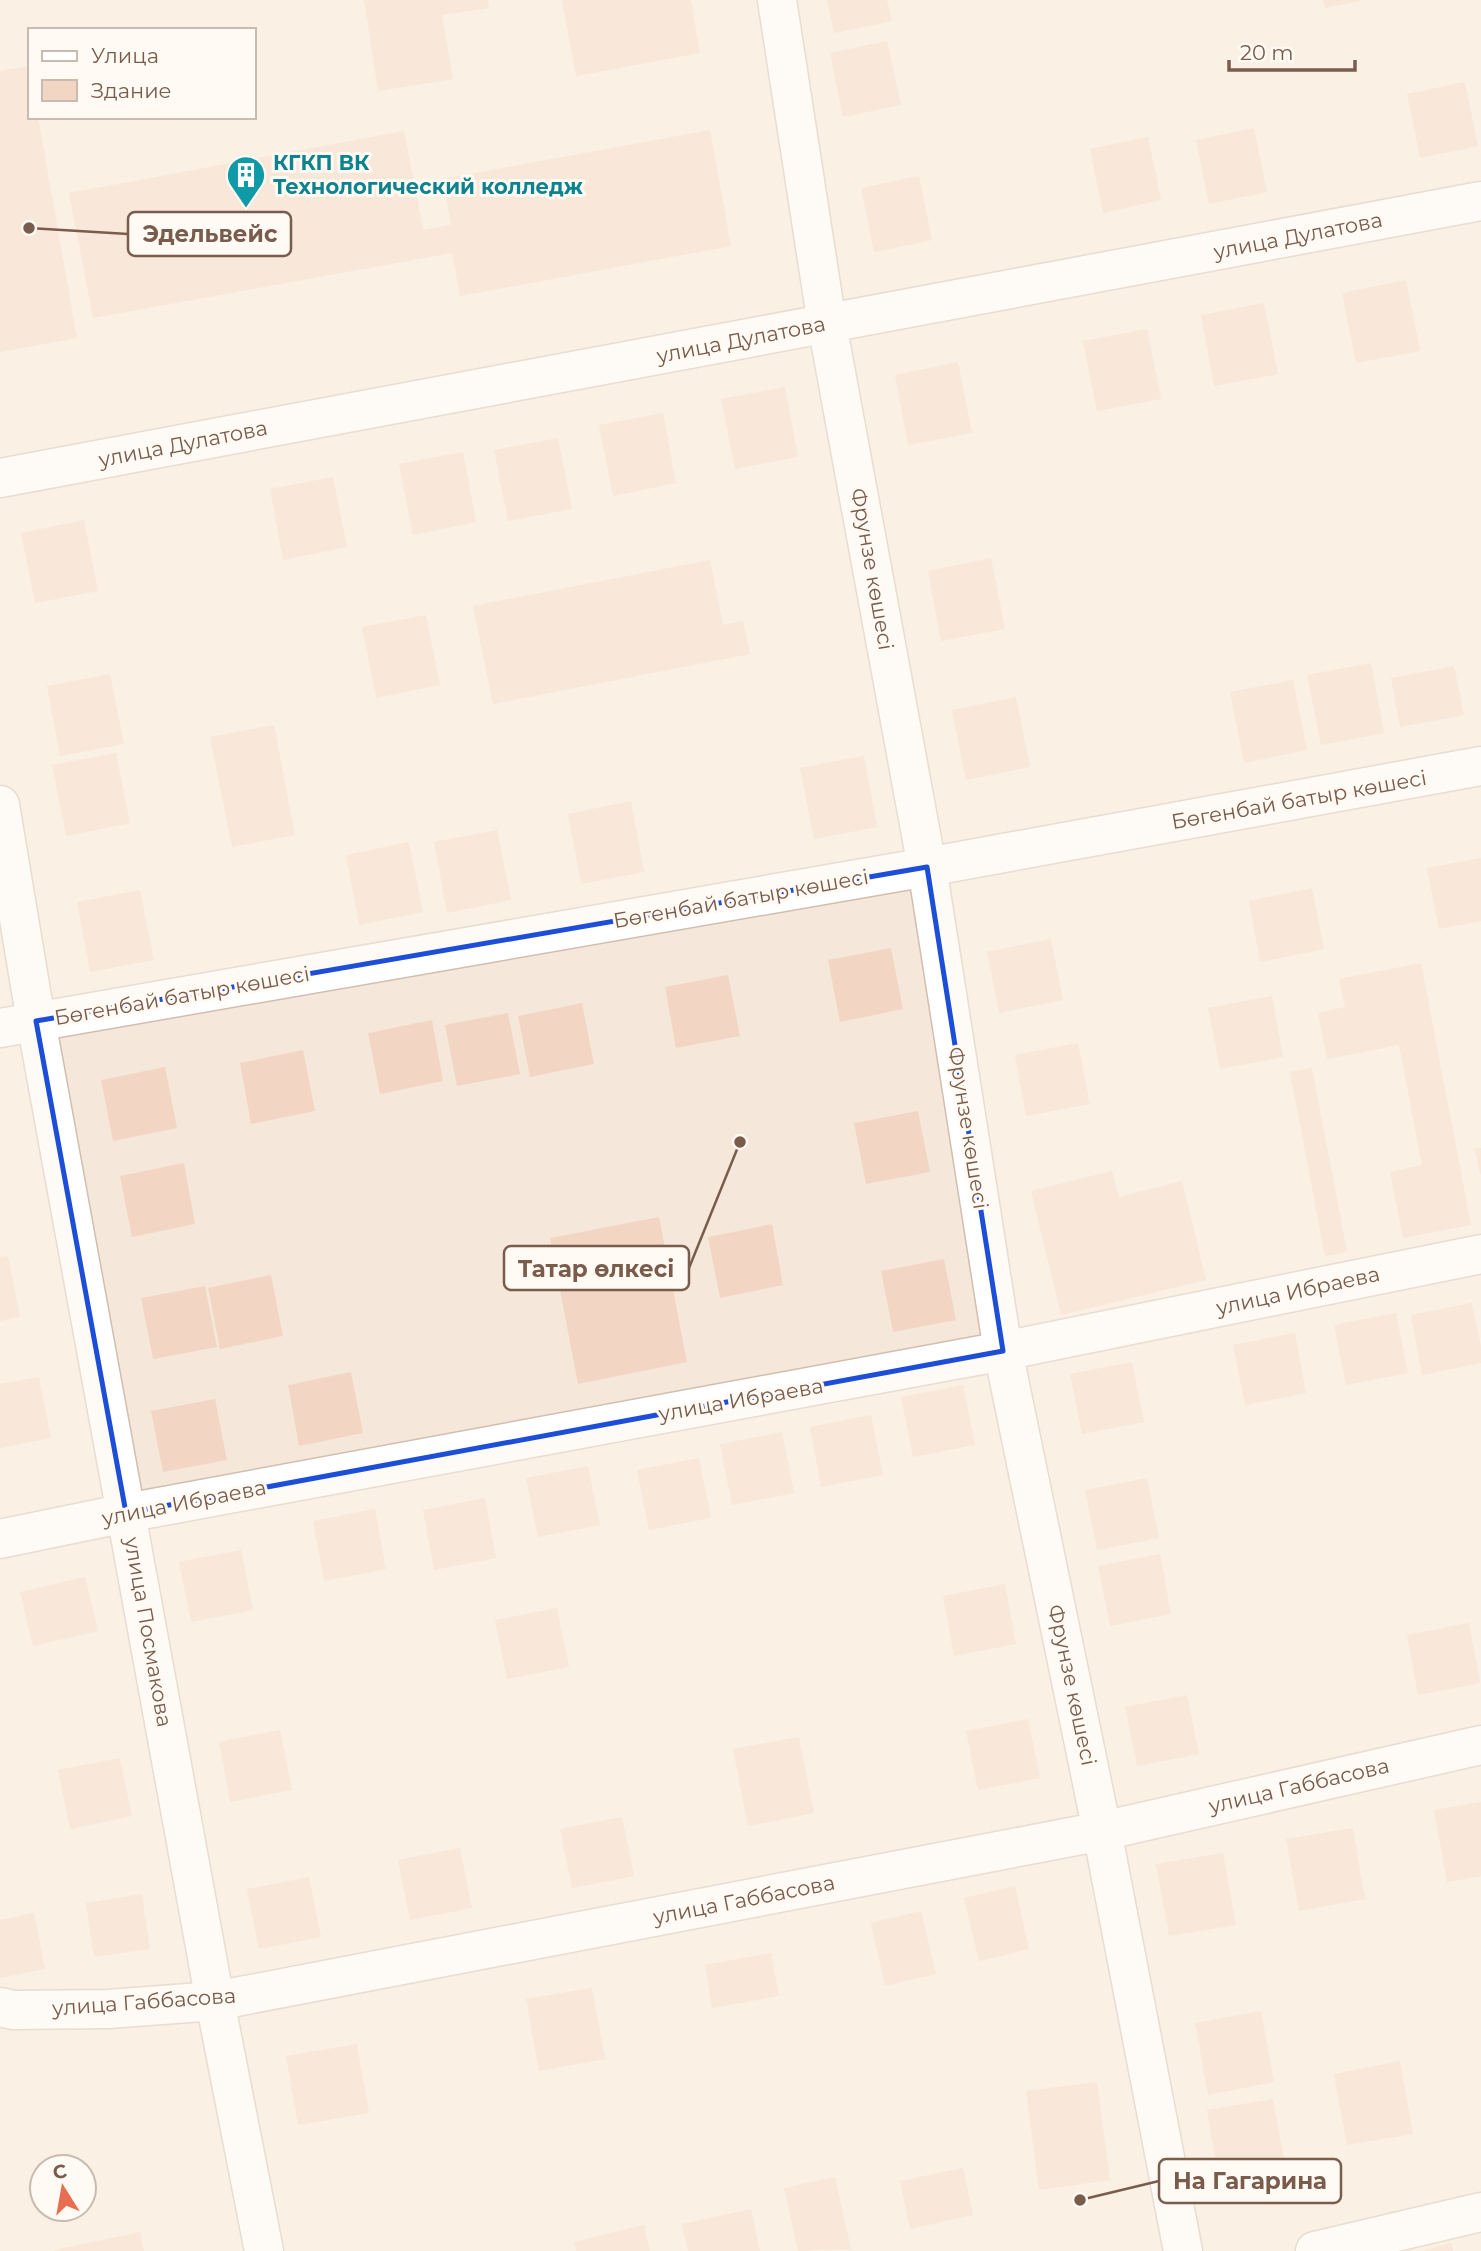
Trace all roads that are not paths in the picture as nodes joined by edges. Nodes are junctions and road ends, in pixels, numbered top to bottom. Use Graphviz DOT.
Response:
graph roads {
  1 [pos="777,0"];
  2 [pos="1481,201"];
  3 [pos="827,324"];
  4 [pos="0,478"];
  5 [pos="1481,766"];
  6 [pos="0,805"];
  7 [pos="927,867"];
  8 [pos="18,1024"];
  9 [pos="1481,1254"];
  10 [pos="1003,1352"];
  11 [pos="126,1513"];
  12 [pos="0,1539"];
  13 [pos="1481,1745"];
  14 [pos="1102,1831"];
  15 [pos="215,2001"];
  16 [pos="0,2007"];
  17 [pos="1481,2212"];
  18 [pos="264,2251"];
  19 [pos="1183,2251"];
  20 [pos="1315,2251"];
  1 -- 3 [label="street, Фрунзе көшесі"];
  2 -- 3 [label="street, улица Дулатова"];
  3 -- 4 [label="street, улица Дулатова"];
  3 -- 7 [label="street, Фрунзе көшесі"];
  5 -- 7 [label="street, Бөгенбай батыр көшесі"];
  6 -- 8 [label="street, улица Посмакова"];
  7 -- 8 [label="street, Бөгенбай батыр көшесі"];
  7 -- 10 [label="street, Фрунзе көшесі"];
  8 -- 11 [label="street, улица Посмакова"];
  9 -- 10 [label="street, улица Ибраева"];
  10 -- 11 [label="street, улица Ибраева"];
  10 -- 14 [label="street, Фрунзе көшесі"];
  11 -- 12 [label="street, улица Ибраева"];
  11 -- 15 [label="street, улица Посмакова"];
  13 -- 14 [label="street, улица Габбасова"];
  14 -- 15 [label="street, улица Габбасова"];
  14 -- 19 [label="street, Фрунзе көшесі"];
  15 -- 16 [label="street, улица Габбасова"];
  15 -- 18 [label="street, улица Посмакова"];
  17 -- 20 [label="street"];
}
